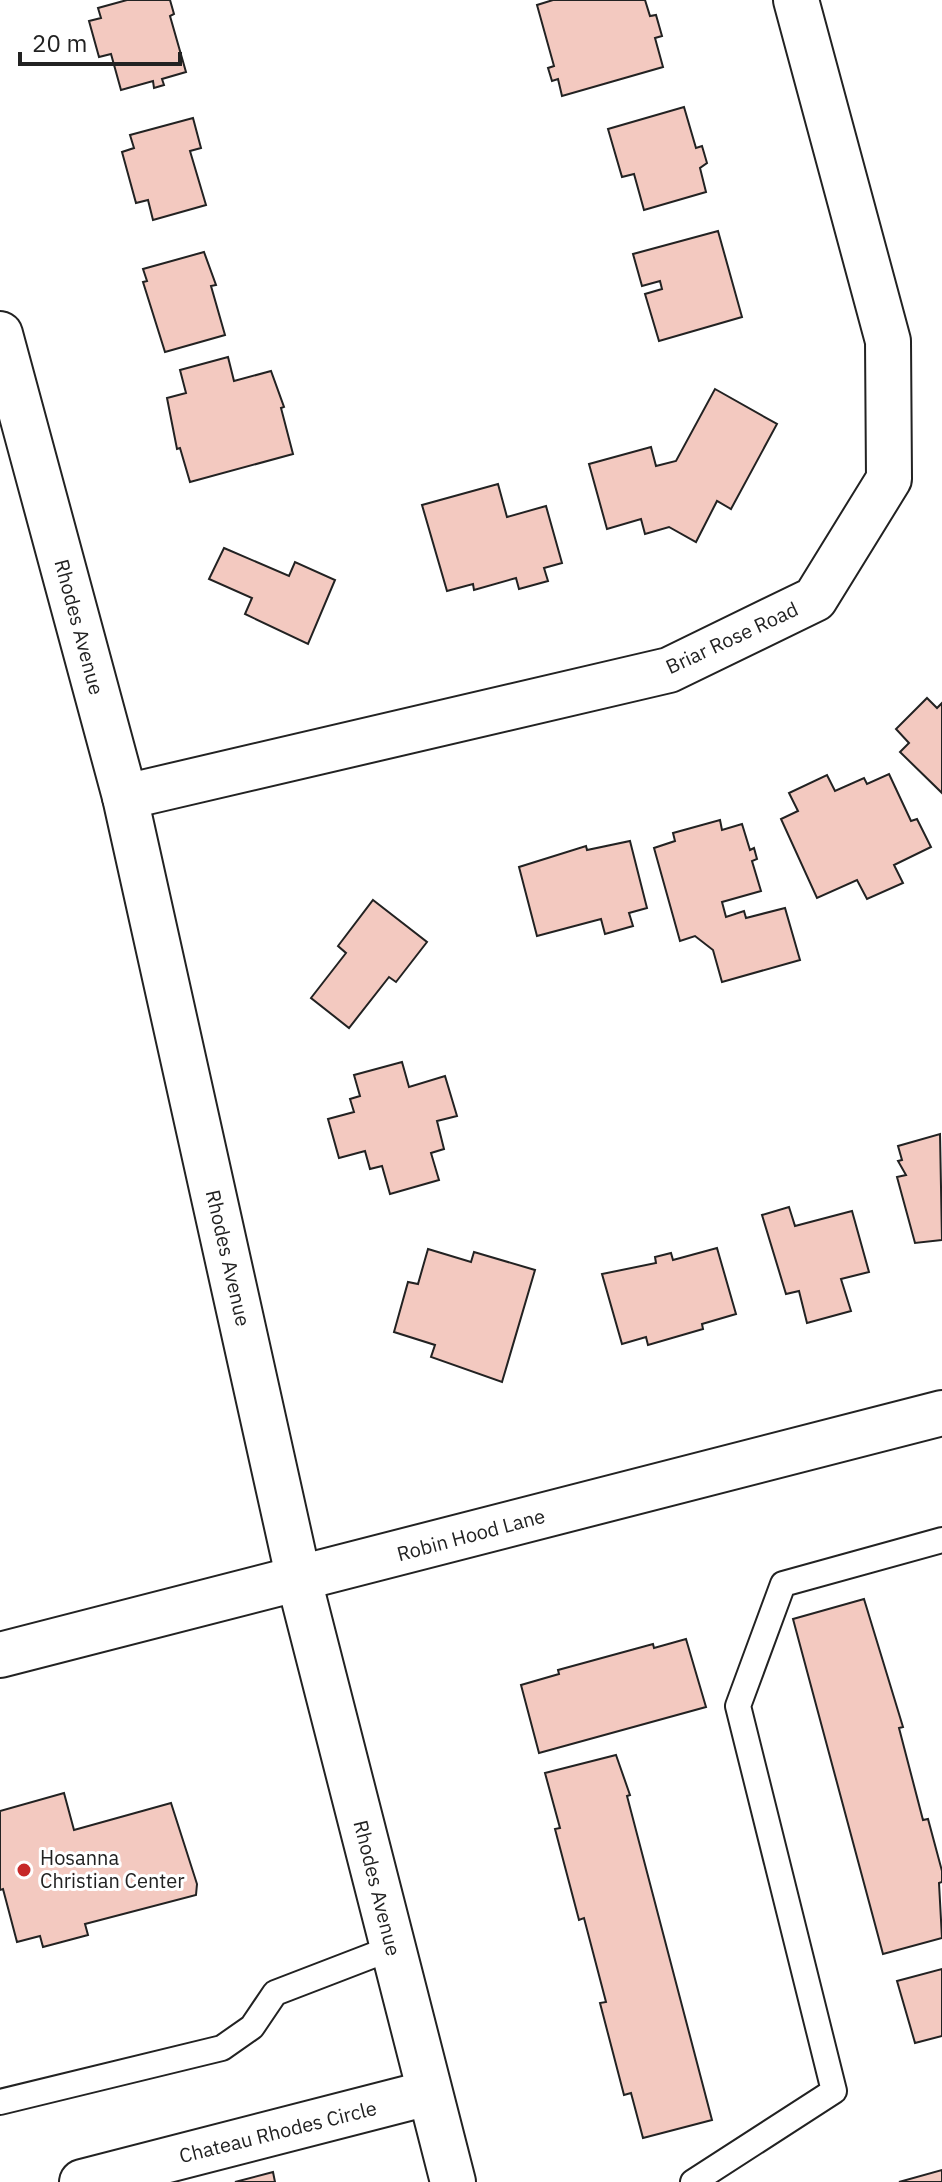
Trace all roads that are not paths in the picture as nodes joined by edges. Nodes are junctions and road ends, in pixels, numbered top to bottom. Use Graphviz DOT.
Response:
graph roads {
  1 [pos="796,0"];
  2 [pos="0,334"];
  3 [pos="125,797"];
  4 [pos="942,1413"];
  5 [pos="942,1540"];
  6 [pos="299,1580"];
  7 [pos="0,1655"];
  8 [pos="392,1948"];
  9 [pos="428,2093"];
  10 [pos="0,2102"];
  11 [pos="82,2182"];
  12 [pos="453,2182"];
  13 [pos="693,2182"];
  1 -- 3 [label="street, Briar Rose Road"];
  2 -- 3 [label="street, Rhodes Avenue"];
  3 -- 6 [label="street, Rhodes Avenue"];
  4 -- 6 [label="street, Robin Hood Lane"];
  5 -- 13 [label="lane"];
  6 -- 7 [label="street, Robin Hood Lane"];
  6 -- 8 [label="street, Rhodes Avenue"];
  8 -- 9 [label="street, Rhodes Avenue"];
  8 -- 10 [label="lane"];
  9 -- 11 [label="street, Chateau Rhodes Circle"];
  9 -- 12 [label="street, Rhodes Avenue"];
}
